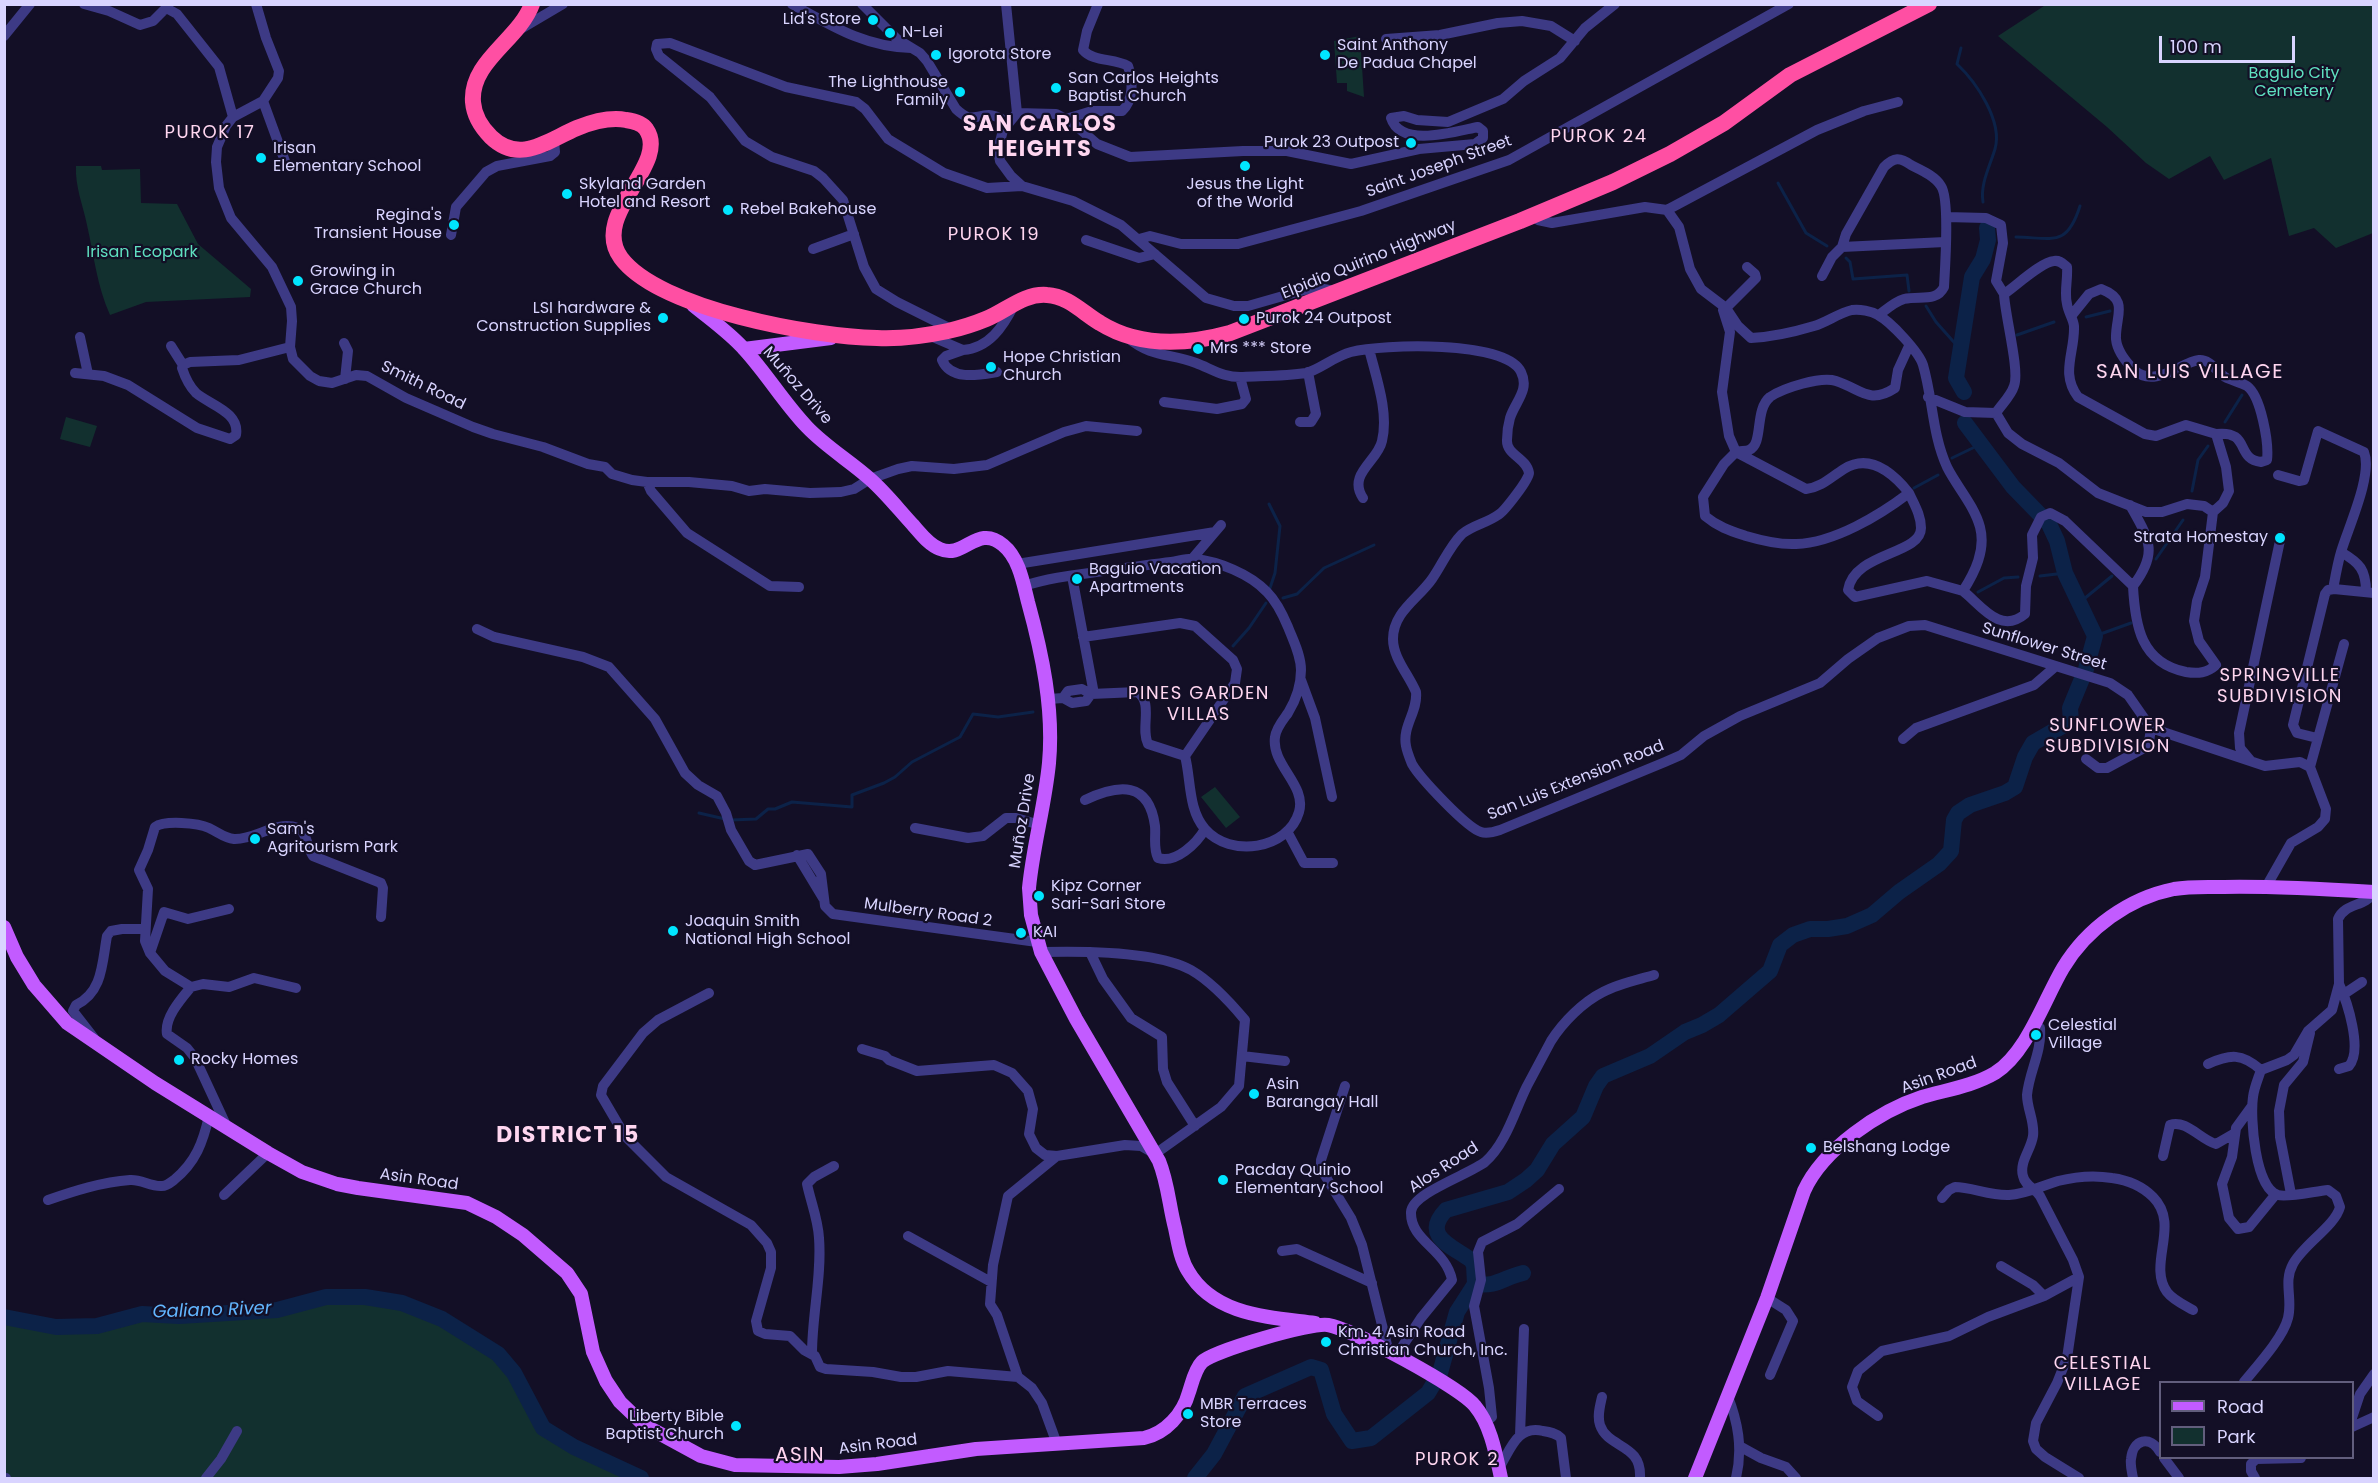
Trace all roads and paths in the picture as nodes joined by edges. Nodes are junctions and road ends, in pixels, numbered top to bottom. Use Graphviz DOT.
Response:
graph roads {
  1 [pos="30,4"];
  2 [pos="84,4"];
  3 [pos="256,4"];
  4 [pos="532,4"];
  5 [pos="563,4"];
  6 [pos="792,4"];
  7 [pos="862,4"];
  8 [pos="1006,4"];
  9 [pos="1098,4"];
  10 [pos="1615,4"];
  11 [pos="1789,4"];
  12 [pos="1929,4"];
  13 [pos="516,32"];
  14 [pos="4,36"];
  15 [pos="1386,39"];
  16 [pos="1575,41"];
  17 [pos="912,48"];
  18 [pos="263,100"];
  19 [pos="1898,102"];
  20 [pos="1017,113"];
  21 [pos="233,117"];
  22 [pos="1066,119"];
  23 [pos="1009,123"];
  24 [pos="554,141"];
  25 [pos="285,164"];
  26 [pos="1022,186"];
  27 [pos="1666,210"];
  28 [pos="1533,215"];
  29 [pos="1946,217"];
  30 [pos="854,234"];
  31 [pos="451,235"];
  32 [pos="1139,239"];
  33 [pos="1086,240"];
  34 [pos="1945,242"];
  35 [pos="1842,247"];
  36 [pos="813,249"];
  37 [pos="1155,254"];
  38 [pos="1747,267"];
  39 [pos="1822,276"];
  40 [pos="1335,291"];
  41 [pos="2004,294"];
  42 [pos="685,300"];
  43 [pos="1014,304"];
  44 [pos="1723,306"];
  45 [pos="1879,315"];
  46 [pos="2072,315"];
  47 [pos="953,330"];
  48 [pos="928,335"];
  49 [pos="1125,336"];
  50 [pos="80,337"];
  51 [pos="842,337"];
  52 [pos="344,343"];
  53 [pos="171,346"];
  54 [pos="1909,346"];
  55 [pos="290,348"];
  56 [pos="744,349"];
  57 [pos="963,350"];
  58 [pos="1369,350"];
  59 [pos="183,365"];
  60 [pos="997,372"];
  61 [pos="1308,372"];
  62 [pos="75,373"];
  63 [pos="88,374"];
  64 [pos="1240,377"];
  65 [pos="345,379"];
  66 [pos="1928,398"];
  67 [pos="1164,402"];
  68 [pos="1996,413"];
  69 [pos="1300,422"];
  70 [pos="1137,432"];
  71 [pos="2216,434"];
  72 [pos="1736,452"];
  73 [pos="2278,476"];
  74 [pos="870,479"];
  75 [pos="647,482"];
  76 [pos="1909,493"];
  77 [pos="1363,498"];
  78 [pos="2130,505"];
  79 [pos="2213,512"];
  80 [pos="2282,536"];
  81 [pos="2341,552"];
  82 [pos="1192,558"];
  83 [pos="1017,564"];
  84 [pos="1072,576"];
  85 [pos="1024,586"];
  86 [pos="2133,586"];
  87 [pos="799,587"];
  88 [pos="2331,587"];
  89 [pos="1963,591"];
  90 [pos="2369,593"];
  91 [pos="477,629"];
  92 [pos="1083,637"];
  93 [pos="2344,644"];
  94 [pos="2061,667"];
  95 [pos="1301,679"];
  96 [pos="1820,683"];
  97 [pos="1092,694"];
  98 [pos="1056,698"];
  99 [pos="2151,728"];
  100 [pos="2317,738"];
  101 [pos="1903,739"];
  102 [pos="1185,756"];
  103 [pos="2086,759"];
  104 [pos="2252,763"];
  105 [pos="2310,767"];
  106 [pos="1332,797"];
  107 [pos="1085,800"];
  108 [pos="1041,825"];
  109 [pos="915,828"];
  110 [pos="1205,829"];
  111 [pos="1288,833"];
  112 [pos="1333,863"];
  113 [pos="2266,887"];
  114 [pos="2373,893"];
  115 [pos="229,909"];
  116 [pos="381,917"];
  117 [pos="4,927"];
  118 [pos="145,929"];
  119 [pos="1039,947"];
  120 [pos="1090,952"];
  121 [pos="150,953"];
  122 [pos="1654,975"];
  123 [pos="2362,982"];
  124 [pos="191,987"];
  125 [pos="296,988"];
  126 [pos="2342,989"];
  127 [pos="709,993"];
  128 [pos="2034,1024"];
  129 [pos="2309,1029"];
  130 [pos="100,1046"];
  131 [pos="862,1049"];
  132 [pos="1242,1056"];
  133 [pos="1285,1061"];
  134 [pos="2208,1064"];
  135 [pos="2339,1069"];
  136 [pos="2261,1070"];
  137 [pos="1345,1086"];
  138 [pos="2252,1106"];
  139 [pos="209,1116"];
  140 [pos="1195,1126"];
  141 [pos="227,1127"];
  142 [pos="2235,1133"];
  143 [pos="268,1153"];
  144 [pos="1155,1154"];
  145 [pos="1057,1156"];
  146 [pos="2163,1156"];
  147 [pos="834,1166"];
  148 [pos="1559,1189"];
  149 [pos="2036,1189"];
  150 [pos="2276,1194"];
  151 [pos="2291,1194"];
  152 [pos="224,1195"];
  153 [pos="1942,1198"];
  154 [pos="48,1200"];
  155 [pos="908,1236"];
  156 [pos="1282,1251"];
  157 [pos="2001,1266"];
  158 [pos="2079,1277"];
  159 [pos="992,1282"];
  160 [pos="1372,1283"];
  161 [pos="2044,1296"];
  162 [pos="1767,1298"];
  163 [pos="2193,1310"];
  164 [pos="1326,1324"];
  165 [pos="1524,1329"];
  166 [pos="812,1354"];
  167 [pos="1393,1355"];
  168 [pos="2373,1374"];
  169 [pos="1770,1375"];
  170 [pos="1018,1377"];
  171 [pos="2245,1381"];
  172 [pos="1727,1394"];
  173 [pos="1602,1397"];
  174 [pos="2354,1412"];
  175 [pos="1878,1416"];
  176 [pos="2373,1417"];
  177 [pos="1486,1422"];
  178 [pos="2354,1426"];
  179 [pos="237,1431"];
  180 [pos="1520,1434"];
  181 [pos="1057,1444"];
  182 [pos="1741,1447"];
  183 [pos="2159,1450"];
  184 [pos="2165,1459"];
  185 [pos="2254,1459"];
  186 [pos="1500,1474"];
  187 [pos="206,1479"];
  188 [pos="1566,1479"];
  189 [pos="1640,1479"];
  190 [pos="1695,1479"];
  191 [pos="1736,1479"];
  192 [pos="1796,1479"];
  193 [pos="2079,1479"];
  194 [pos="2133,1479"];
  195 [pos="2179,1479"];
  196 [pos="2255,1479"];
  1 -- 14 [label="street"];
  2 -- 21 [label="street"];
  3 -- 18 [label="street"];
  4 -- 13 [label="highway, Elpidio Quirino Highway"];
  5 -- 13 [label="street"];
  6 -- 17 [label="street"];
  7 -- 17 [label="street"];
  8 -- 20 [label="street"];
  9 -- 22 [label="street"];
  10 -- 16 [label="street"];
  11 -- 32 [label="street, Saint Joseph Street"];
  12 -- 28 [label="highway, Elpidio Quirino Highway"];
  13 -- 24 [label="highway, Elpidio Quirino Highway"];
  15 -- 16 [label="street"];
  16 -- 22 [label="street"];
  17 -- 23 [label="street"];
  18 -- 21 [label="street"];
  18 -- 25 [label="street"];
  19 -- 27 [label="street"];
  20 -- 22 [label="street"];
  20 -- 23 [label="street"];
  21 -- 55 [label="street"];
  23 -- 26 [label="street"];
  24 -- 31 [label="street"];
  24 -- 42 [label="highway, Elpidio Quirino Highway"];
  26 -- 30 [label="street"];
  26 -- 32 [label="street"];
  27 -- 28 [label="street"];
  27 -- 44 [label="street"];
  28 -- 40 [label="highway, Elpidio Quirino Highway"];
  29 -- 34 [label="street"];
  29 -- 35 [label="street"];
  29 -- 41 [label="street"];
  30 -- 36 [label="street"];
  30 -- 47 [label="street"];
  32 -- 37 [label="street"];
  33 -- 37 [label="street"];
  34 -- 35 [label="street"];
  34 -- 45 [label="street"];
  35 -- 39 [label="street"];
  37 -- 40 [label="street"];
  38 -- 44 [label="street"];
  40 -- 49 [label="highway, Elpidio Quirino Highway"];
  41 -- 46 [label="street"];
  41 -- 68 [label="street"];
  42 -- 51 [label="highway, Elpidio Quirino Highway"];
  42 -- 56 [label="main road, Muñoz Drive"];
  43 -- 47 [label="highway, Elpidio Quirino Highway"];
  43 -- 49 [label="highway, Elpidio Quirino Highway"];
  43 -- 57 [label="street"];
  44 -- 45 [label="street"];
  44 -- 72 [label="street"];
  45 -- 54 [label="street"];
  46 -- 71 [label="street"];
  46 -- 71 [label="street"];
  47 -- 48 [label="highway, Elpidio Quirino Highway"];
  48 -- 51 [label="highway, Elpidio Quirino Highway"];
  48 -- 57 [label="street"];
  49 -- 64 [label="street, San Luis Extension Road"];
  50 -- 63 [label="street"];
  51 -- 56 [label="main road, Muñoz Drive"];
  52 -- 65 [label="street"];
  53 -- 59 [label="street"];
  54 -- 66 [label="street"];
  54 -- 72 [label="street"];
  55 -- 59 [label="street"];
  55 -- 65 [label="street, Smith Road"];
  56 -- 74 [label="main road, Muñoz Drive"];
  57 -- 60 [label="street"];
  58 -- 61 [label="street, San Luis Extension Road"];
  58 -- 77 [label="street"];
  58 -- 96 [label="street, San Luis Extension Road"];
  59 -- 63 [label="street"];
  61 -- 64 [label="street, San Luis Extension Road"];
  61 -- 69 [label="street"];
  62 -- 63 [label="street"];
  64 -- 67 [label="street"];
  65 -- 75 [label="street, Smith Road"];
  66 -- 68 [label="street"];
  66 -- 89 [label="street"];
  68 -- 78 [label="street"];
  70 -- 74 [label="street, Smith Road"];
  71 -- 79 [label="street"];
  72 -- 76 [label="street"];
  72 -- 76 [label="street"];
  73 -- 81 [label="street"];
  74 -- 75 [label="street, Smith Road"];
  74 -- 83 [label="main road, Muñoz Drive"];
  75 -- 87 [label="street"];
  76 -- 89 [label="street"];
  78 -- 79 [label="street"];
  78 -- 86 [label="street"];
  79 -- 86 [label="street"];
  80 -- 104 [label="street"];
  81 -- 88 [label="street"];
  81 -- 90 [label="street"];
  82 -- 83 [label="street"];
  82 -- 84 [label="street"];
  82 -- 95 [label="street"];
  83 -- 85 [label="main road, Muñoz Drive"];
  84 -- 85 [label="street"];
  84 -- 92 [label="street"];
  85 -- 98 [label="main road, Muñoz Drive"];
  86 -- 89 [label="street"];
  88 -- 90 [label="street"];
  88 -- 100 [label="street"];
  91 -- 119 [label="street, Mulberry Road 2"];
  92 -- 97 [label="street"];
  92 -- 102 [label="street"];
  93 -- 100 [label="street"];
  94 -- 96 [label="street, Sunflower Street"];
  94 -- 99 [label="street, Sunflower Street"];
  94 -- 101 [label="street"];
  95 -- 106 [label="street"];
  95 -- 111 [label="street"];
  97 -- 98 [label="street"];
  97 -- 102 [label="street"];
  98 -- 108 [label="main road, Muñoz Drive"];
  99 -- 103 [label="street"];
  99 -- 104 [label="street"];
  100 -- 105 [label="street"];
  102 -- 110 [label="street"];
  104 -- 105 [label="street"];
  105 -- 113 [label="street"];
  107 -- 110 [label="street"];
  108 -- 109 [label="street"];
  108 -- 119 [label="main road, Muñoz Drive"];
  110 -- 111 [label="street"];
  111 -- 112 [label="street"];
  113 -- 114 [label="main road, Asin Road"];
  113 -- 128 [label="main road, Asin Road"];
  114 -- 126 [label="street"];
  115 -- 121 [label="street"];
  116 -- 118 [label="street"];
  117 -- 130 [label="main road, Asin Road"];
  118 -- 121 [label="street"];
  118 -- 130 [label="street"];
  119 -- 120 [label="street, Mulberry Road 2"];
  119 -- 144 [label="main road, Muñoz Drive"];
  120 -- 132 [label="street, Mulberry Road 2"];
  120 -- 140 [label="street"];
  121 -- 124 [label="street"];
  122 -- 167 [label="street, Alos Road"];
  123 -- 126 [label="street"];
  124 -- 125 [label="street"];
  124 -- 141 [label="street"];
  126 -- 129 [label="street"];
  126 -- 135 [label="street"];
  127 -- 166 [label="street"];
  128 -- 149 [label="street"];
  128 -- 162 [label="main road, Asin Road"];
  129 -- 136 [label="street"];
  129 -- 151 [label="street"];
  130 -- 139 [label="main road, Asin Road"];
  131 -- 145 [label="street"];
  132 -- 133 [label="street"];
  132 -- 140 [label="street"];
  134 -- 136 [label="street"];
  136 -- 138 [label="street"];
  137 -- 160 [label="street"];
  138 -- 142 [label="street"];
  138 -- 150 [label="street"];
  139 -- 141 [label="main road, Asin Road"];
  139 -- 154 [label="street"];
  140 -- 144 [label="street"];
  141 -- 143 [label="main road, Asin Road"];
  142 -- 146 [label="street"];
  142 -- 150 [label="street"];
  143 -- 152 [label="street"];
  143 -- 181 [label="main road, Asin Road"];
  144 -- 145 [label="street"];
  144 -- 164 [label="main road, Muñoz Drive"];
  145 -- 159 [label="street"];
  147 -- 166 [label="street"];
  148 -- 177 [label="street"];
  149 -- 153 [label="street"];
  149 -- 158 [label="street"];
  149 -- 163 [label="street"];
  150 -- 151 [label="street"];
  151 -- 171 [label="street"];
  155 -- 159 [label="street"];
  156 -- 160 [label="street"];
  157 -- 161 [label="street"];
  158 -- 161 [label="street"];
  158 -- 193 [label="street"];
  159 -- 170 [label="street"];
  160 -- 167 [label="street"];
  161 -- 175 [label="street"];
  162 -- 169 [label="street"];
  162 -- 172 [label="main road, Asin Road"];
  164 -- 167 [label="main road"];
  164 -- 181 [label="main road, Asin Road"];
  165 -- 180 [label="street"];
  166 -- 170 [label="street"];
  167 -- 177 [label="main road"];
  168 -- 174 [label="street"];
  170 -- 181 [label="street"];
  172 -- 182 [label="street"];
  172 -- 190 [label="main road, Asin Road"];
  173 -- 189 [label="street"];
  176 -- 178 [label="street"];
  177 -- 186 [label="main road"];
  179 -- 187 [label="street"];
  180 -- 186 [label="street"];
  180 -- 188 [label="street"];
  182 -- 191 [label="street"];
  182 -- 192 [label="street"];
  183 -- 194 [label="street"];
  184 -- 195 [label="street"];
  185 -- 196 [label="street"];
}
